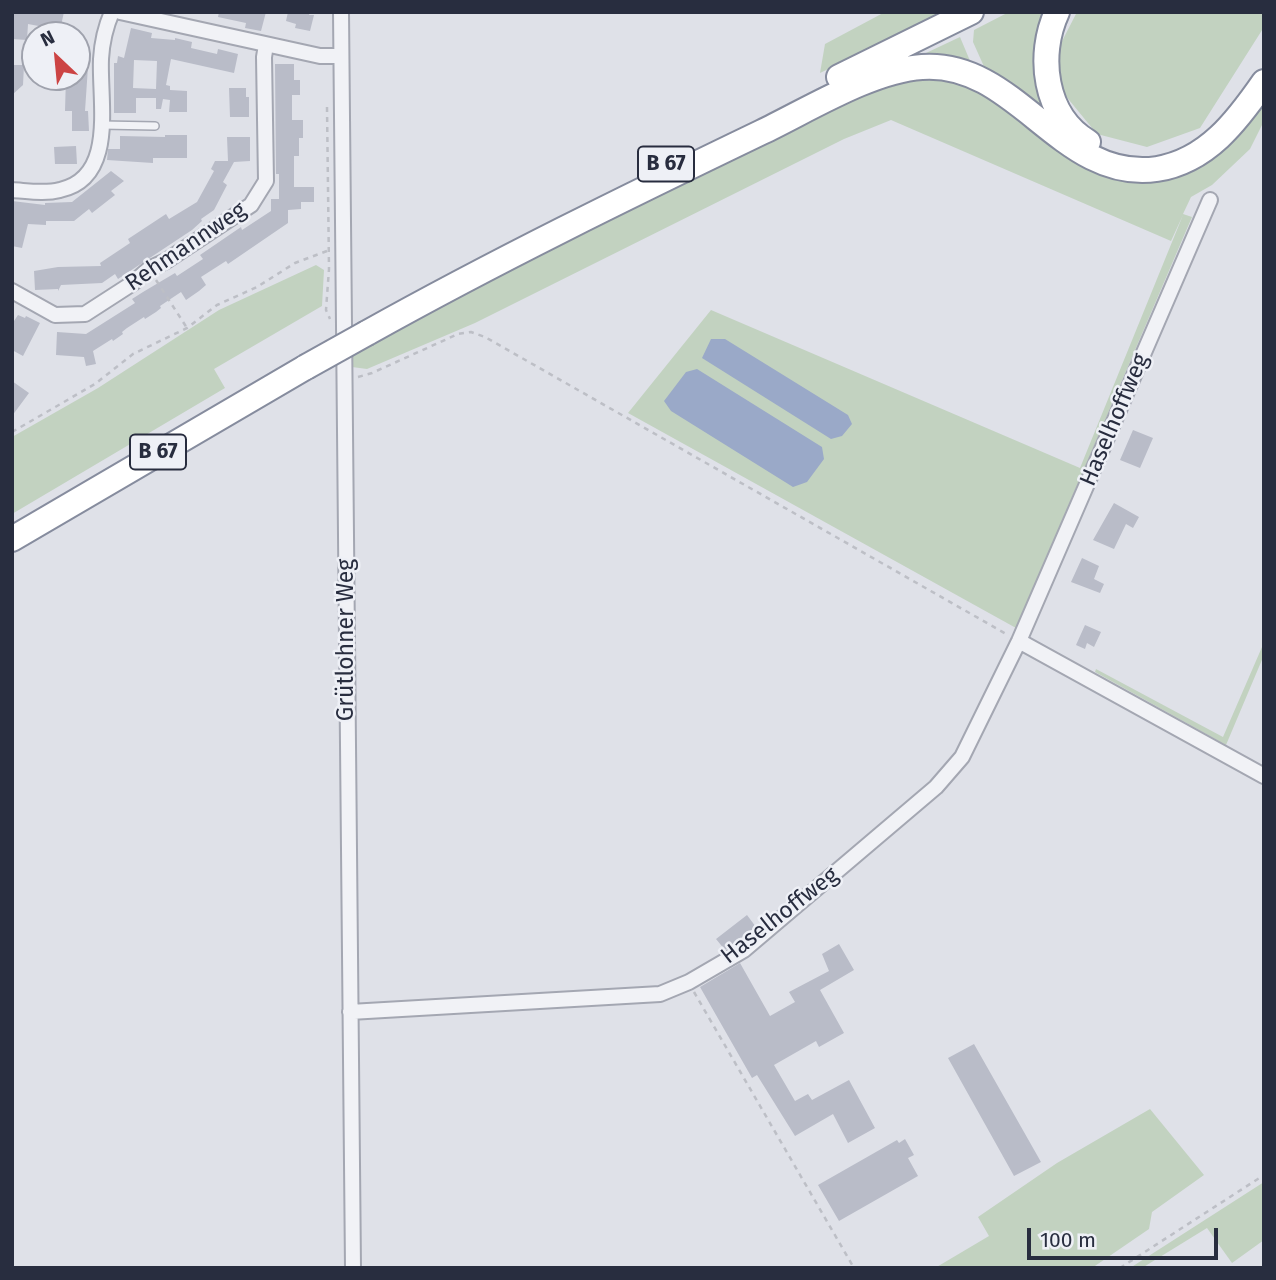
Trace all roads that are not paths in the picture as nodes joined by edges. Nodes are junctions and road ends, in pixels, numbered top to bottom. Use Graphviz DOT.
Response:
graph roads {
  1 [pos="111,12"];
  2 [pos="120,12"];
  3 [pos="341,12"];
  4 [pos="971,12"];
  5 [pos="988,12"];
  6 [pos="1057,12"];
  7 [pos="267,45"];
  8 [pos="341,57"];
  9 [pos="1264,66"];
  10 [pos="1264,82"];
  11 [pos="102,125"];
  12 [pos="155,126"];
  13 [pos="672,175"];
  14 [pos="12,190"];
  15 [pos="1210,200"];
  16 [pos="12,291"];
  17 [pos="358,325"];
  18 [pos="305,361"];
  19 [pos="12,526"];
  20 [pos="12,539"];
  21 [pos="1019,641"];
  22 [pos="1264,776"];
  23 [pos="350,1012"];
  24 [pos="353,1268"];
  1 -- 11 [label="street"];
  2 -- 7 [label="street"];
  3 -- 8 [label="street, Grütlohner Weg"];
  4 -- 17 [label="highway, B 67"];
  5 -- 13 [label="highway, B 67"];
  6 -- 9 [label="highway"];
  7 -- 8 [label="street"];
  7 -- 16 [label="street, Rehmannweg"];
  8 -- 17 [label="street, Grütlohner Weg"];
  10 -- 13 [label="highway"];
  11 -- 12 [label="lane"];
  11 -- 14 [label="street"];
  13 -- 17 [label="highway, B 67"];
  15 -- 21 [label="street, Haselhoffweg"];
  17 -- 18 [label="highway, B 67, bridge"];
  17 -- 23 [label="street, Grütlohner Weg"];
  18 -- 19 [label="highway, B 67"];
  18 -- 20 [label="highway, B 67"];
  21 -- 22 [label="street"];
  21 -- 23 [label="street, Haselhoffweg"];
  23 -- 24 [label="street, Grütlohner Weg"];
}
